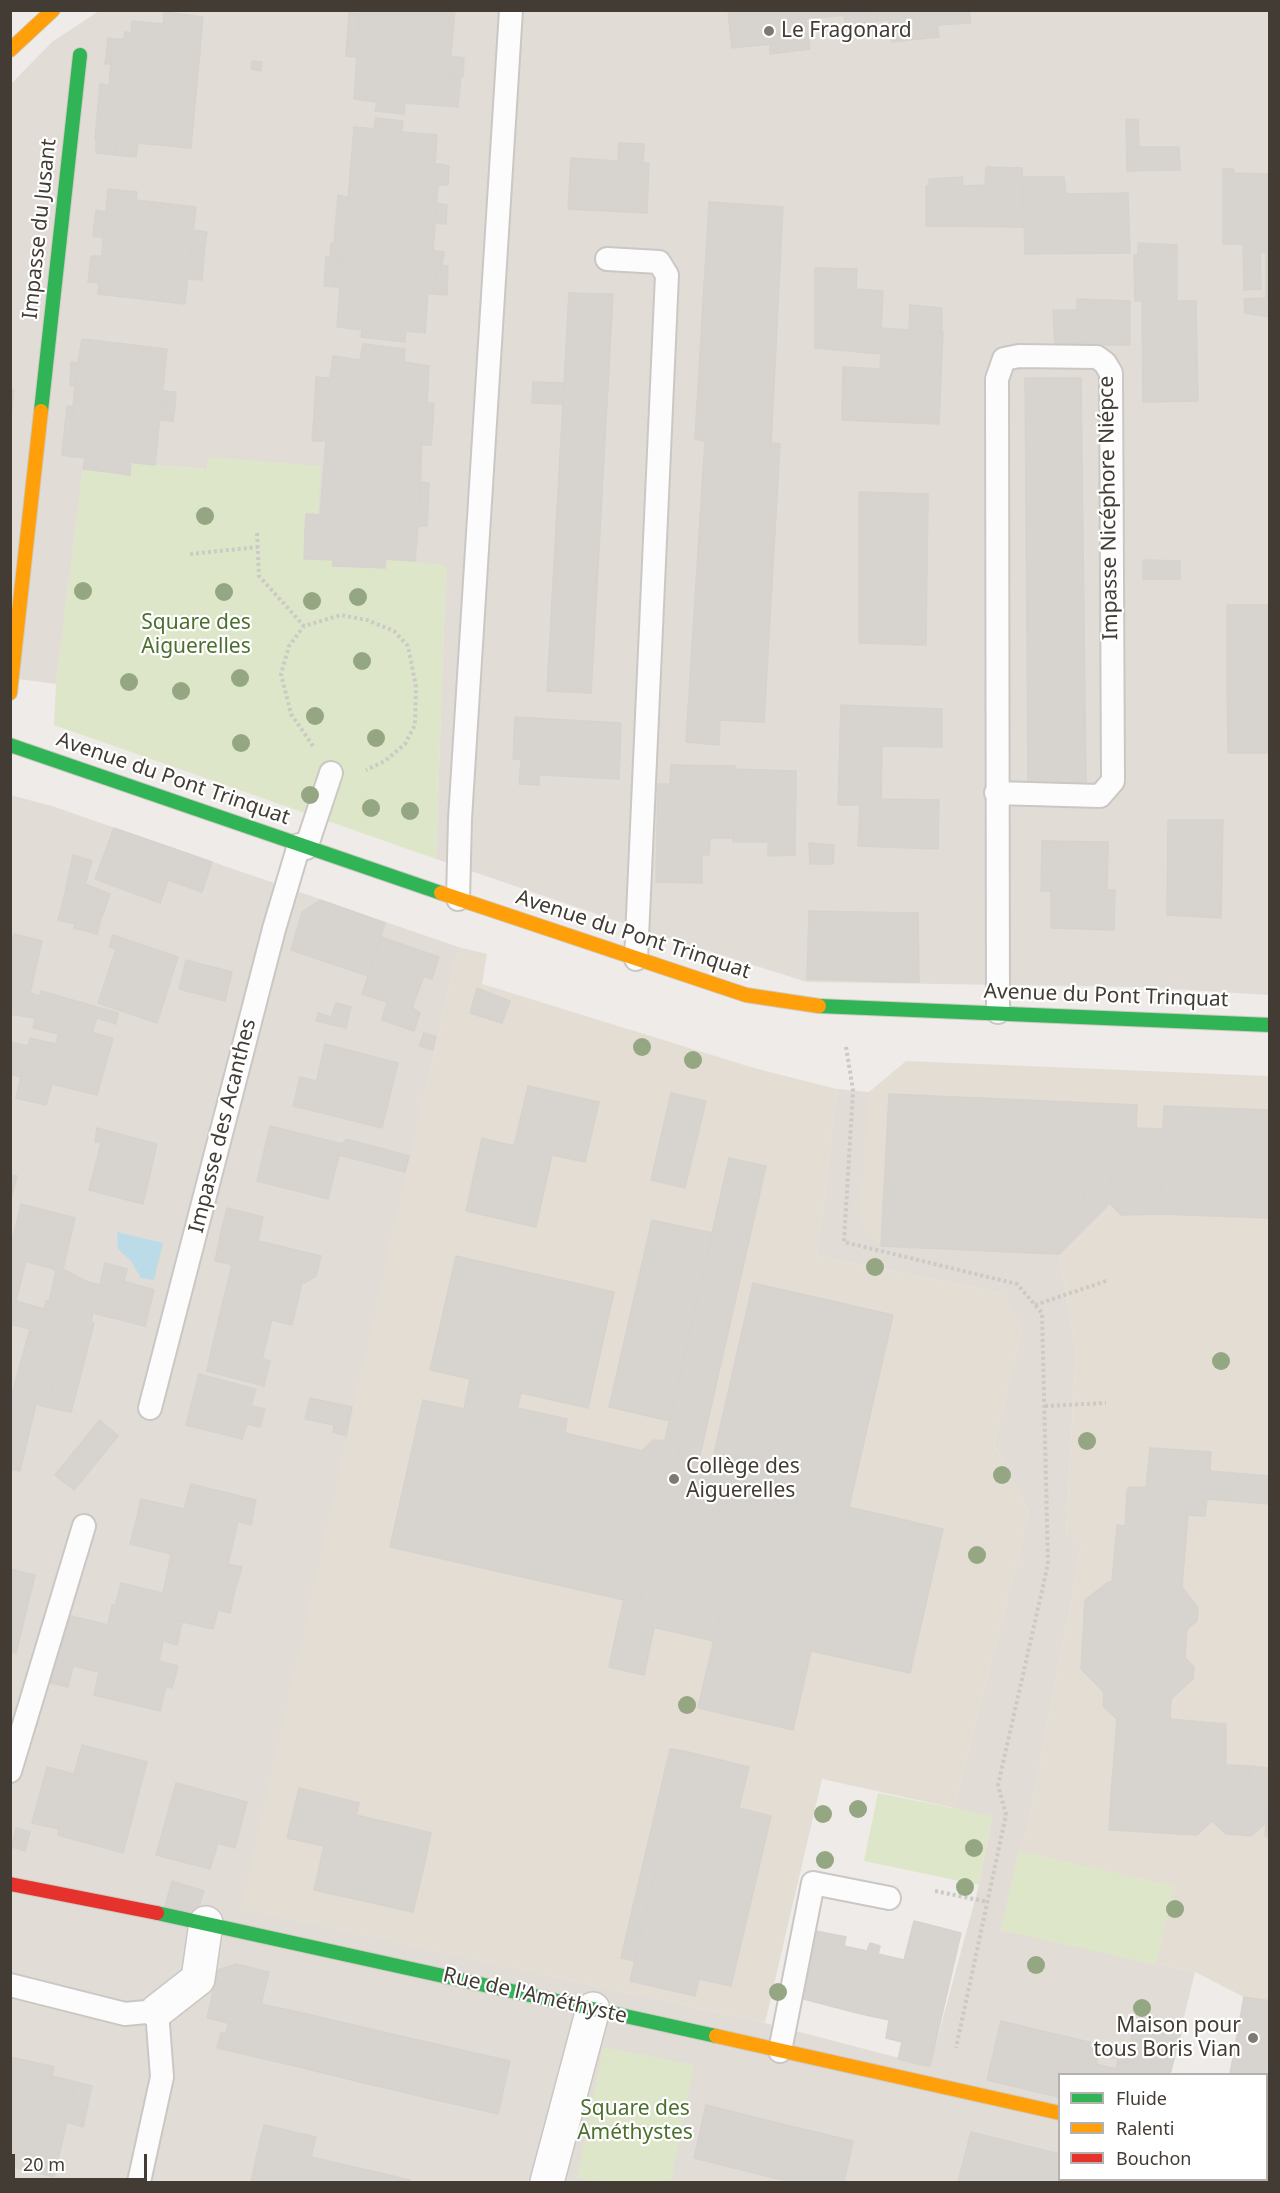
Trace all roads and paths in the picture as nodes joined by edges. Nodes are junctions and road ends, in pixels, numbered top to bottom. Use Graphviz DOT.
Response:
graph roads {
  1 [pos="53,10"];
  2 [pos="511,10"];
  3 [pos="10,50"];
  4 [pos="80,55"];
  5 [pos="607,259"];
  6 [pos="257,532"];
  7 [pos="258,547"];
  8 [pos="190,554"];
  9 [pos="304,626"];
  10 [pos="10,693"];
  11 [pos="10,745"];
  12 [pos="331,773"];
  13 [pos="996,793"];
  14 [pos="302,846"];
  15 [pos="458,899"];
  16 [pos="636,958"];
  17 [pos="839,1008"];
  18 [pos="999,1012"];
  19 [pos="1269,1025"];
  20 [pos="1109,1280"];
  21 [pos="1035,1305"];
  22 [pos="1106,1403"];
  23 [pos="1044,1406"];
  24 [pos="150,1408"];
  25 [pos="84,1526"];
  26 [pos="10,1770"];
  27 [pos="10,1884"];
  28 [pos="935,1891"];
  29 [pos="889,1898"];
  30 [pos="988,1902"];
  31 [pos="206,1923"];
  32 [pos="10,1985"];
  33 [pos="593,2009"];
  34 [pos="158,2011"];
  35 [pos="780,2051"];
  36 [pos="948,2088"];
  37 [pos="1058,2113"];
  38 [pos="139,2182"];
  39 [pos="548,2182"];
  1 -- 3 [label="street"];
  2 -- 15 [label="lane"];
  4 -- 10 [label="street, Impasse du Jusant"];
  5 -- 16 [label="lane"];
  6 -- 7 [label="path"];
  7 -- 8 [label="path"];
  7 -- 9 [label="path"];
  9 -- 12 [label="path"];
  9 -- 12 [label="path"];
  11 -- 14 [label="street, Avenue du Pont Trinquat"];
  12 -- 14 [label="lane, Impasse des Acanthes"];
  13 -- 13 [label="lane, Impasse Nicéphore Niépce"];
  13 -- 18 [label="lane, Impasse Nicéphore Niépce"];
  14 -- 15 [label="street, Avenue du Pont Trinquat"];
  14 -- 24 [label="lane, Impasse des Acanthes"];
  15 -- 16 [label="street, Avenue du Pont Trinquat"];
  16 -- 17 [label="street, Avenue du Pont Trinquat"];
  17 -- 18 [label="street, Avenue du Pont Trinquat"];
  17 -- 21 [label="path"];
  18 -- 19 [label="street, Avenue du Pont Trinquat"];
  20 -- 21 [label="path"];
  21 -- 23 [label="path"];
  22 -- 23 [label="path"];
  23 -- 30 [label="path"];
  25 -- 26 [label="lane"];
  27 -- 31 [label="street, Rue de l'Améthyste"];
  28 -- 30 [label="path"];
  29 -- 35 [label="lane"];
  30 -- 36 [label="path"];
  31 -- 33 [label="street, Rue de l'Améthyste"];
  31 -- 34 [label="street"];
  32 -- 34 [label="lane"];
  33 -- 35 [label="street, Rue de l'Améthyste"];
  33 -- 39 [label="street"];
  34 -- 38 [label="lane"];
  35 -- 36 [label="street, Rue de l'Améthyste"];
  36 -- 37 [label="street, Rue de l'Améthyste"];
}
